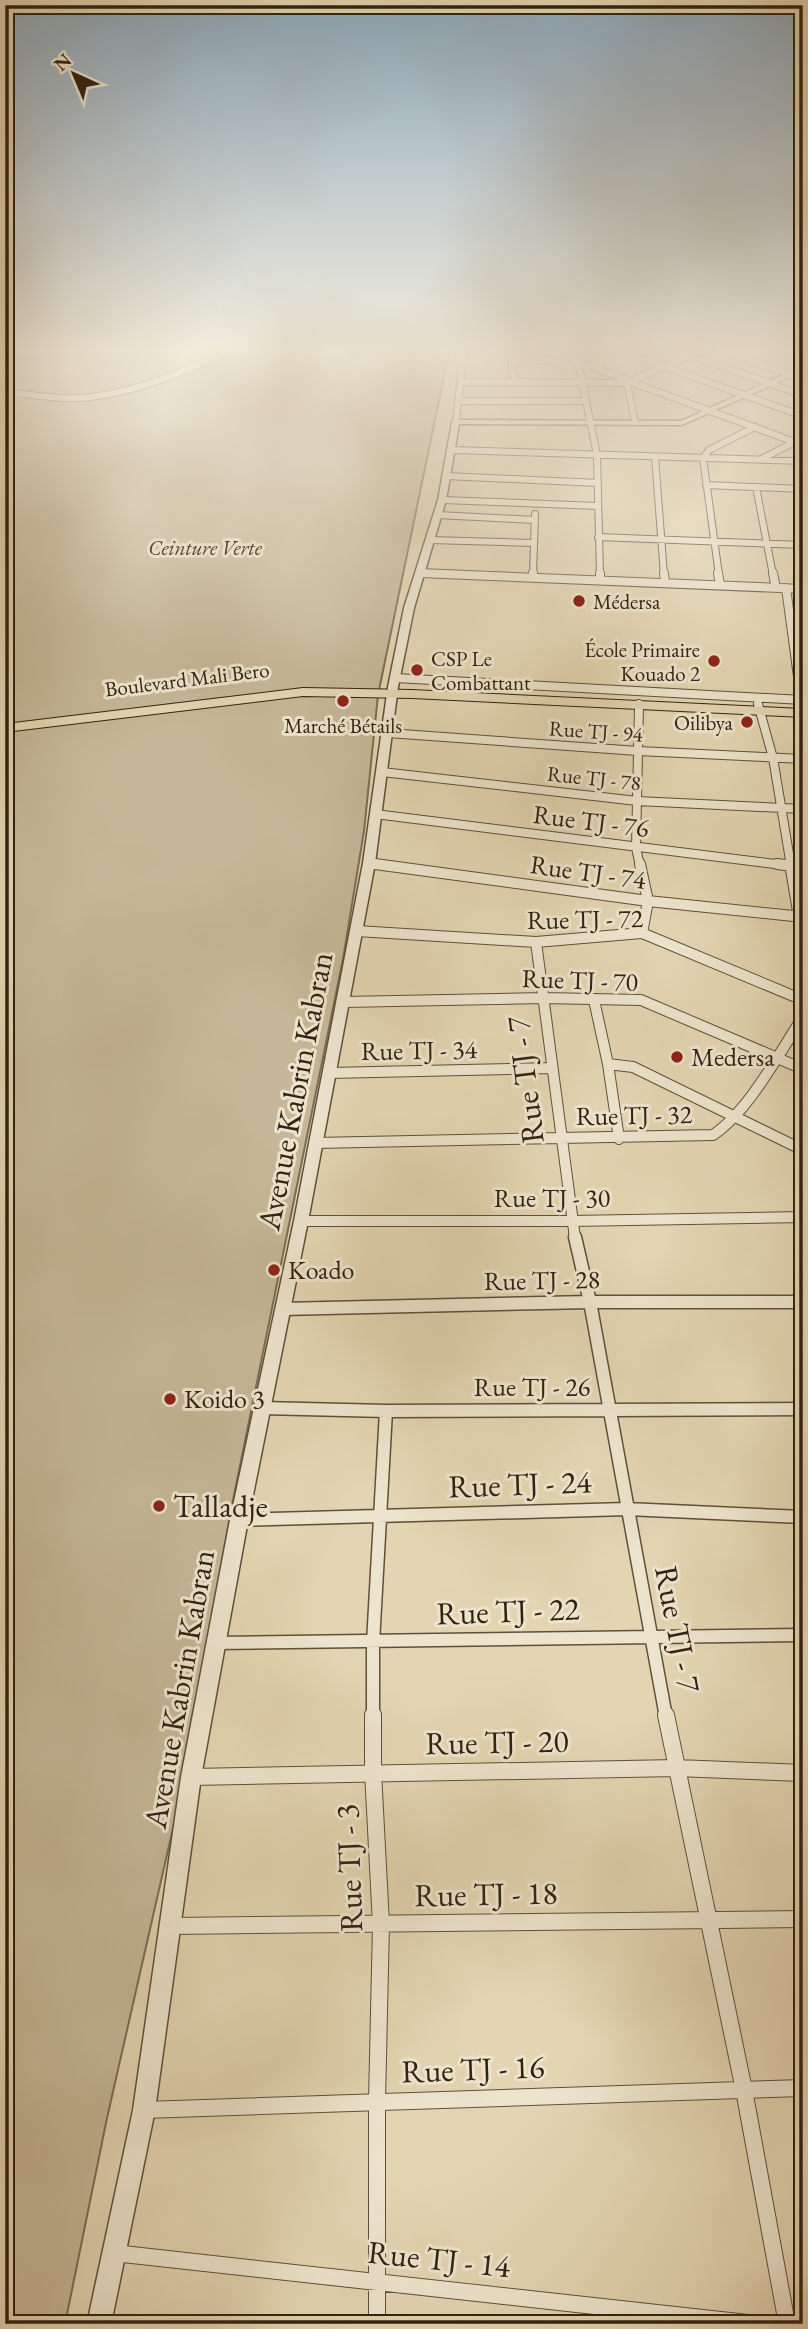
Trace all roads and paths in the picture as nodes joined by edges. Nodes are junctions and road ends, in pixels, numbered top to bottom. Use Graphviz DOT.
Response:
graph roads {
  1 [pos="597,455"];
  2 [pos="451,456"];
  3 [pos="617,456"];
  4 [pos="768,456"];
  5 [pos="654,457"];
  6 [pos="703,458"];
  7 [pos="759,460"];
  8 [pos="803,461"];
  9 [pos="446,476"];
  10 [pos="598,483"];
  11 [pos="706,485"];
  12 [pos="756,487"];
  13 [pos="803,489"];
  14 [pos="442,500"];
  15 [pos="535,504"];
  16 [pos="598,506"];
  17 [pos="438,515"];
  18 [pos="535,520"];
  19 [pos="598,537"];
  20 [pos="662,539"];
  21 [pos="430,540"];
  22 [pos="713,541"];
  23 [pos="534,544"];
  24 [pos="768,544"];
  25 [pos="803,545"];
  26 [pos="420,573"];
  27 [pos="533,577"];
  28 [pos="600,580"];
  29 [pos="665,583"];
  30 [pos="720,586"];
  31 [pos="776,588"];
  32 [pos="786,588"];
  33 [pos="803,589"];
  34 [pos="442,685"];
  35 [pos="386,688"];
  36 [pos="413,691"];
  37 [pos="639,704"];
  38 [pos="802,705"];
  39 [pos="759,707"];
  40 [pos="5,721"];
  41 [pos="5,728"];
  42 [pos="388,733"];
  43 [pos="638,751"];
  44 [pos="773,758"];
  45 [pos="803,759"];
  46 [pos="382,772"];
  47 [pos="637,801"];
  48 [pos="781,808"];
  49 [pos="803,809"];
  50 [pos="375,814"];
  51 [pos="636,848"];
  52 [pos="369,863"];
  53 [pos="790,866"];
  54 [pos="803,867"];
  55 [pos="648,901"];
  56 [pos="801,917"];
  57 [pos="357,931"];
  58 [pos="642,933"];
  59 [pos="536,942"];
  60 [pos="544,998"];
  61 [pos="594,1000"];
  62 [pos="803,1000"];
  63 [pos="343,1002"];
  64 [pos="803,1017"];
  65 [pos="776,1058"];
  66 [pos="608,1065"];
  67 [pos="552,1068"];
  68 [pos="803,1069"];
  69 [pos="329,1073"];
  70 [pos="735,1115"];
  71 [pos="559,1139"];
  72 [pos="619,1139"];
  73 [pos="315,1143"];
  74 [pos="803,1150"];
  75 [pos="803,1217"];
  76 [pos="301,1221"];
  77 [pos="571,1221"];
  78 [pos="590,1302"];
  79 [pos="803,1302"];
  80 [pos="282,1309"];
  81 [pos="262,1409"];
  82 [pos="803,1409"];
  83 [pos="608,1410"];
  84 [pos="386,1411"];
  85 [pos="626,1509"];
  86 [pos="381,1516"];
  87 [pos="803,1517"];
  88 [pos="239,1520"];
  89 [pos="649,1634"];
  90 [pos="803,1634"];
  91 [pos="216,1643"];
  92 [pos="373,1643"];
  93 [pos="677,1768"];
  94 [pos="373,1772"];
  95 [pos="803,1773"];
  96 [pos="191,1777"];
  97 [pos="710,1919"];
  98 [pos="803,1919"];
  99 [pos="381,1924"];
  100 [pos="170,1926"];
  101 [pos="803,2088"];
  102 [pos="744,2090"];
  103 [pos="377,2101"];
  104 [pos="144,2110"];
  105 [pos="114,2253"];
  106 [pos="377,2282"];
  107 [pos="99,2324"];
  108 [pos="377,2324"];
  109 [pos="757,2324"];
  110 [pos="787,2324"];
  1 -- 10 [label="street"];
  2 -- 9 [label="street, Avenue Kabrin Kabran"];
  3 -- 5 [label="street"];
  4 -- 7 [label="street"];
  5 -- 6 [label="street"];
  5 -- 20 [label="street"];
  6 -- 7 [label="street"];
  6 -- 11 [label="street"];
  7 -- 8 [label="street"];
  9 -- 10 [label="street"];
  9 -- 14 [label="street, Avenue Kabrin Kabran"];
  10 -- 16 [label="street"];
  11 -- 12 [label="street"];
  11 -- 22 [label="street"];
  12 -- 13 [label="street"];
  12 -- 24 [label="street"];
  14 -- 15 [label="street"];
  14 -- 17 [label="street, Avenue Kabrin Kabran"];
  15 -- 16 [label="street"];
  15 -- 18 [label="street"];
  16 -- 19 [label="street"];
  17 -- 18 [label="street"];
  17 -- 21 [label="street, Avenue Kabrin Kabran"];
  18 -- 23 [label="street"];
  19 -- 20 [label="street"];
  19 -- 28 [label="street"];
  20 -- 22 [label="street"];
  20 -- 29 [label="street"];
  21 -- 23 [label="street"];
  21 -- 26 [label="street, Avenue Kabrin Kabran"];
  22 -- 24 [label="street"];
  22 -- 30 [label="street"];
  23 -- 27 [label="street"];
  24 -- 25 [label="street"];
  24 -- 31 [label="street"];
  26 -- 27 [label="street"];
  26 -- 35 [label="street, Avenue Kabrin Kabran"];
  27 -- 28 [label="street"];
  28 -- 29 [label="street"];
  29 -- 30 [label="street"];
  30 -- 31 [label="street"];
  31 -- 32 [label="street"];
  32 -- 33 [label="street"];
  32 -- 38 [label="street"];
  34 -- 35 [label="street"];
  34 -- 36 [label="main road"];
  34 -- 38 [label="street"];
  34 -- 39 [label="main road"];
  35 -- 36 [label="main road"];
  35 -- 40 [label="main road, Boulevard Mali Bero"];
  35 -- 41 [label="main road, Boulevard Mali Bero"];
  35 -- 42 [label="street, Avenue Kabrin Kabran"];
  36 -- 37 [label="main road"];
  37 -- 39 [label="main road"];
  37 -- 43 [label="street"];
  38 -- 39 [label="main road"];
  39 -- 44 [label="street"];
  42 -- 43 [label="street, Rue TJ - 94"];
  42 -- 46 [label="street, Avenue Kabrin Kabran"];
  43 -- 44 [label="street, Rue TJ - 94"];
  43 -- 47 [label="street"];
  44 -- 45 [label="street, Rue TJ - 94"];
  44 -- 48 [label="street"];
  46 -- 47 [label="street, Rue TJ - 78"];
  46 -- 50 [label="street, Avenue Kabrin Kabran"];
  47 -- 48 [label="street, Rue TJ - 78"];
  47 -- 51 [label="street"];
  48 -- 49 [label="street, Rue TJ - 78"];
  48 -- 53 [label="street"];
  50 -- 51 [label="street, Rue TJ - 76"];
  50 -- 52 [label="street, Avenue Kabrin Kabran"];
  51 -- 53 [label="street, Rue TJ - 76"];
  51 -- 55 [label="street"];
  52 -- 55 [label="street, Rue TJ - 74"];
  52 -- 57 [label="street, Avenue Kabrin Kabran"];
  53 -- 54 [label="street, Rue TJ - 76"];
  53 -- 56 [label="street"];
  55 -- 56 [label="street, Rue TJ - 74"];
  55 -- 58 [label="street"];
  57 -- 59 [label="street, Rue TJ - 72"];
  57 -- 63 [label="street, Avenue Kabrin Kabran"];
  58 -- 59 [label="street, Rue TJ - 72"];
  58 -- 62 [label="street, Rue TJ - 72"];
  59 -- 60 [label="street, Rue TJ - 7"];
  60 -- 61 [label="street, Rue TJ - 70"];
  60 -- 63 [label="street, Rue TJ - 70"];
  60 -- 67 [label="street, Rue TJ - 7"];
  61 -- 65 [label="street, Rue TJ - 70"];
  61 -- 66 [label="street"];
  63 -- 69 [label="street, Avenue Kabrin Kabran"];
  64 -- 65 [label="street, Rue TJ - 32"];
  65 -- 68 [label="street, Rue TJ - 70"];
  65 -- 70 [label="street, Rue TJ - 32"];
  66 -- 70 [label="street"];
  66 -- 72 [label="street"];
  67 -- 69 [label="street, Rue TJ - 34"];
  67 -- 71 [label="street, Rue TJ - 7"];
  69 -- 73 [label="street, Avenue Kabrin Kabran"];
  70 -- 72 [label="street, Rue TJ - 32"];
  70 -- 74 [label="street"];
  71 -- 72 [label="street, Rue TJ - 32"];
  71 -- 73 [label="street, Rue TJ - 32"];
  71 -- 77 [label="street, Rue TJ - 7"];
  73 -- 76 [label="street, Avenue Kabrin Kabran"];
  75 -- 77 [label="street, Rue TJ - 30"];
  76 -- 77 [label="street, Rue TJ - 30"];
  76 -- 80 [label="street, Avenue Kabrin Kabran"];
  77 -- 78 [label="street, Rue TJ - 7"];
  78 -- 79 [label="street, Rue TJ - 28"];
  78 -- 80 [label="street, Rue TJ - 28"];
  78 -- 83 [label="street, Rue TJ - 7"];
  80 -- 81 [label="street, Avenue Kabrin Kabran"];
  81 -- 84 [label="street, Rue TJ - 26"];
  81 -- 88 [label="street, Avenue Kabrin Kabran"];
  82 -- 83 [label="street, Rue TJ - 26"];
  83 -- 84 [label="street, Rue TJ - 26"];
  83 -- 85 [label="street, Rue TJ - 7"];
  84 -- 86 [label="street, Rue TJ - 3"];
  85 -- 86 [label="street, Rue TJ - 24"];
  85 -- 87 [label="street, Rue TJ - 24"];
  85 -- 89 [label="street, Rue TJ - 7"];
  86 -- 88 [label="street, Rue TJ - 24"];
  86 -- 92 [label="street, Rue TJ - 3"];
  88 -- 91 [label="street, Avenue Kabrin Kabran"];
  89 -- 90 [label="street, Rue TJ - 22"];
  89 -- 92 [label="street, Rue TJ - 22"];
  89 -- 93 [label="street, Rue TJ - 7"];
  91 -- 92 [label="street, Rue TJ - 22"];
  91 -- 96 [label="street, Avenue Kabrin Kabran"];
  92 -- 94 [label="street, Rue TJ - 3"];
  93 -- 94 [label="street, Rue TJ - 20"];
  93 -- 95 [label="street, Rue TJ - 20"];
  93 -- 97 [label="street, Rue TJ - 7"];
  94 -- 96 [label="street, Rue TJ - 20"];
  94 -- 99 [label="street, Rue TJ - 3"];
  96 -- 100 [label="street, Avenue Kabrin Kabran"];
  97 -- 98 [label="street, Rue TJ - 18"];
  97 -- 99 [label="street, Rue TJ - 18"];
  97 -- 102 [label="street, Rue TJ - 7"];
  99 -- 100 [label="street, Rue TJ - 18"];
  99 -- 103 [label="street, Rue TJ - 3"];
  100 -- 104 [label="street, Avenue Kabrin Kabran"];
  101 -- 102 [label="street, Rue TJ - 16"];
  102 -- 103 [label="street, Rue TJ - 16"];
  102 -- 110 [label="street, Rue TJ - 7"];
  103 -- 104 [label="street, Rue TJ - 16"];
  103 -- 106 [label="street, Rue TJ - 3"];
  104 -- 105 [label="street, Avenue Kabrin Kabran"];
  105 -- 106 [label="street, Rue TJ - 14"];
  105 -- 107 [label="street, Avenue Kabrin Kabran"];
  106 -- 108 [label="street, Rue TJ - 3"];
  106 -- 109 [label="street, Rue TJ - 14"];
}
